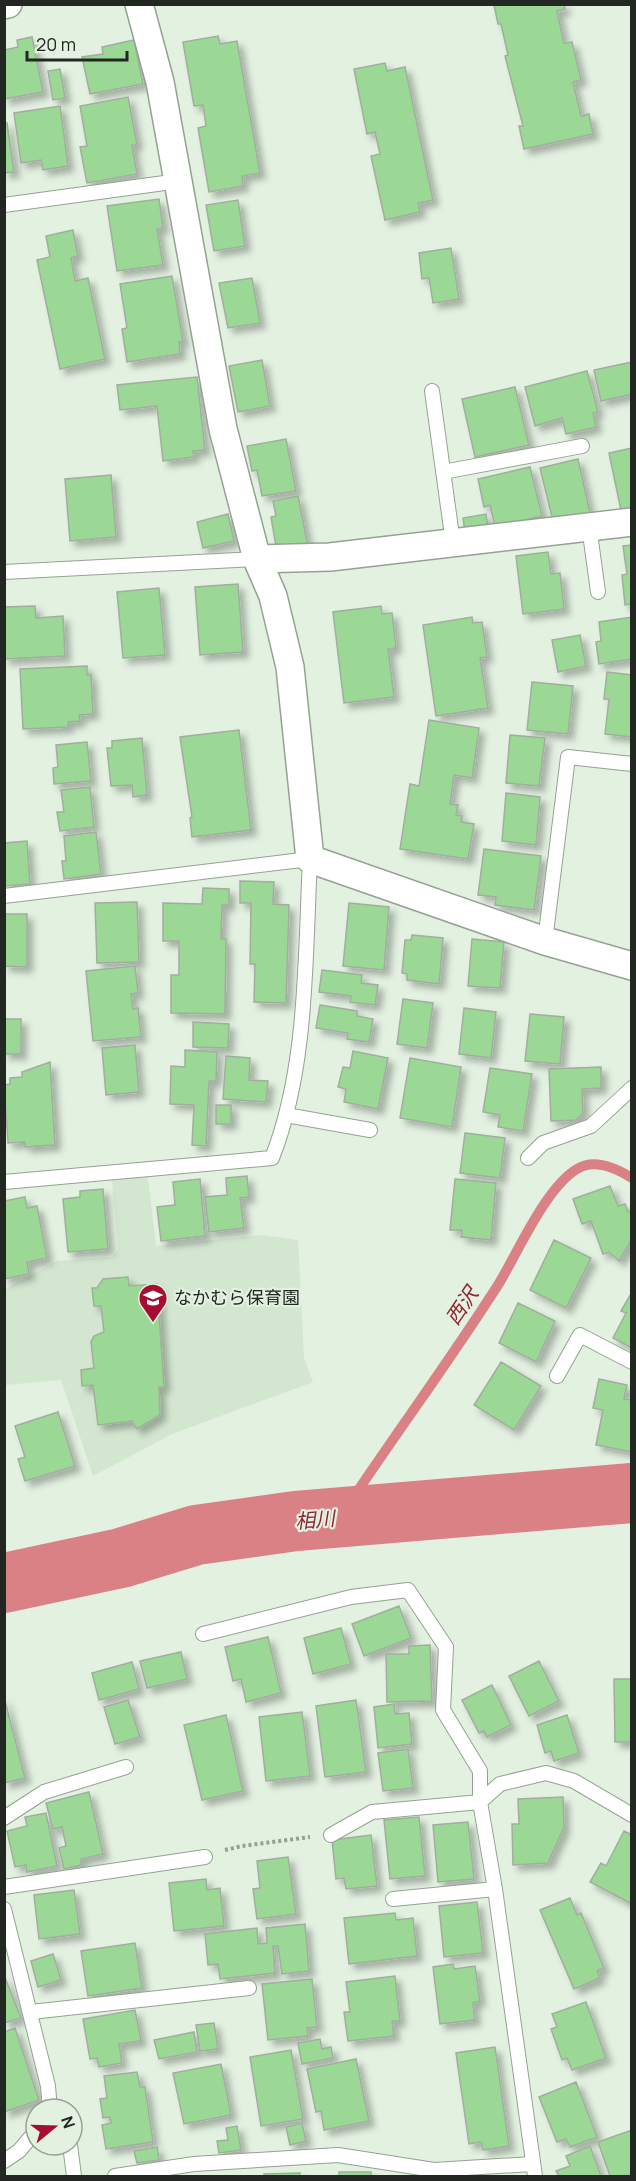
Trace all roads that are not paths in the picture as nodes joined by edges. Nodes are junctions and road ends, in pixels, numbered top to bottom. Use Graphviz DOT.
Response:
graph roads {
  1 [pos="146,6"];
  2 [pos="179,181"];
  3 [pos="4,206"];
  4 [pos="432,391"];
  5 [pos="582,446"];
  6 [pos="443,472"];
  7 [pos="632,522"];
  8 [pos="590,526"];
  9 [pos="453,543"];
  10 [pos="257,559"];
  11 [pos="4,572"];
  12 [pos="598,592"];
  13 [pos="632,764"];
  14 [pos="310,859"];
  15 [pos="4,896"];
  16 [pos="545,941"];
  17 [pos="632,966"];
  18 [pos="632,1088"];
  19 [pos="286,1115"];
  20 [pos="370,1130"];
  21 [pos="528,1158"];
  22 [pos="4,1182"];
  23 [pos="632,1362"];
  24 [pos="557,1376"];
  25 [pos="203,1634"];
  26 [pos="126,1767"];
  27 [pos="480,1802"];
  28 [pos="632,1815"];
  29 [pos="4,1818"];
  30 [pos="331,1835"];
  31 [pos="205,1857"];
  32 [pos="4,1887"];
  33 [pos="495,1889"];
  34 [pos="393,1899"];
  35 [pos="4,1909"];
  36 [pos="10,1956"];
  37 [pos="249,1988"];
  38 [pos="31,2012"];
  39 [pos="49,2097"];
  40 [pos="24,2145"];
  41 [pos="72,2157"];
  42 [pos="4,2161"];
  43 [pos="533,2170"];
  44 [pos="74,2176"];
  45 [pos="115,2176"];
  1 -- 2 [label="street"];
  2 -- 3 [label="lane"];
  2 -- 10 [label="street"];
  4 -- 6 [label="lane"];
  5 -- 6 [label="lane"];
  6 -- 9 [label="lane"];
  7 -- 8 [label="street"];
  8 -- 9 [label="street"];
  8 -- 12 [label="lane"];
  9 -- 10 [label="street"];
  10 -- 11 [label="lane"];
  10 -- 14 [label="street"];
  13 -- 16 [label="lane"];
  14 -- 15 [label="lane"];
  14 -- 16 [label="street"];
  14 -- 19 [label="lane"];
  16 -- 17 [label="street"];
  18 -- 21 [label="lane"];
  19 -- 20 [label="lane"];
  19 -- 22 [label="lane"];
  23 -- 24 [label="lane"];
  25 -- 27 [label="lane"];
  26 -- 29 [label="lane"];
  27 -- 28 [label="lane"];
  27 -- 30 [label="lane"];
  27 -- 33 [label="lane"];
  31 -- 32 [label="lane"];
  33 -- 34 [label="lane"];
  33 -- 43 [label="lane"];
  35 -- 36 [label="lane"];
  36 -- 38 [label="lane"];
  37 -- 38 [label="lane"];
  38 -- 39 [label="lane"];
  40 -- 42 [label="lane"];
  41 -- 44 [label="lane"];
  43 -- 45 [label="lane"];
}
